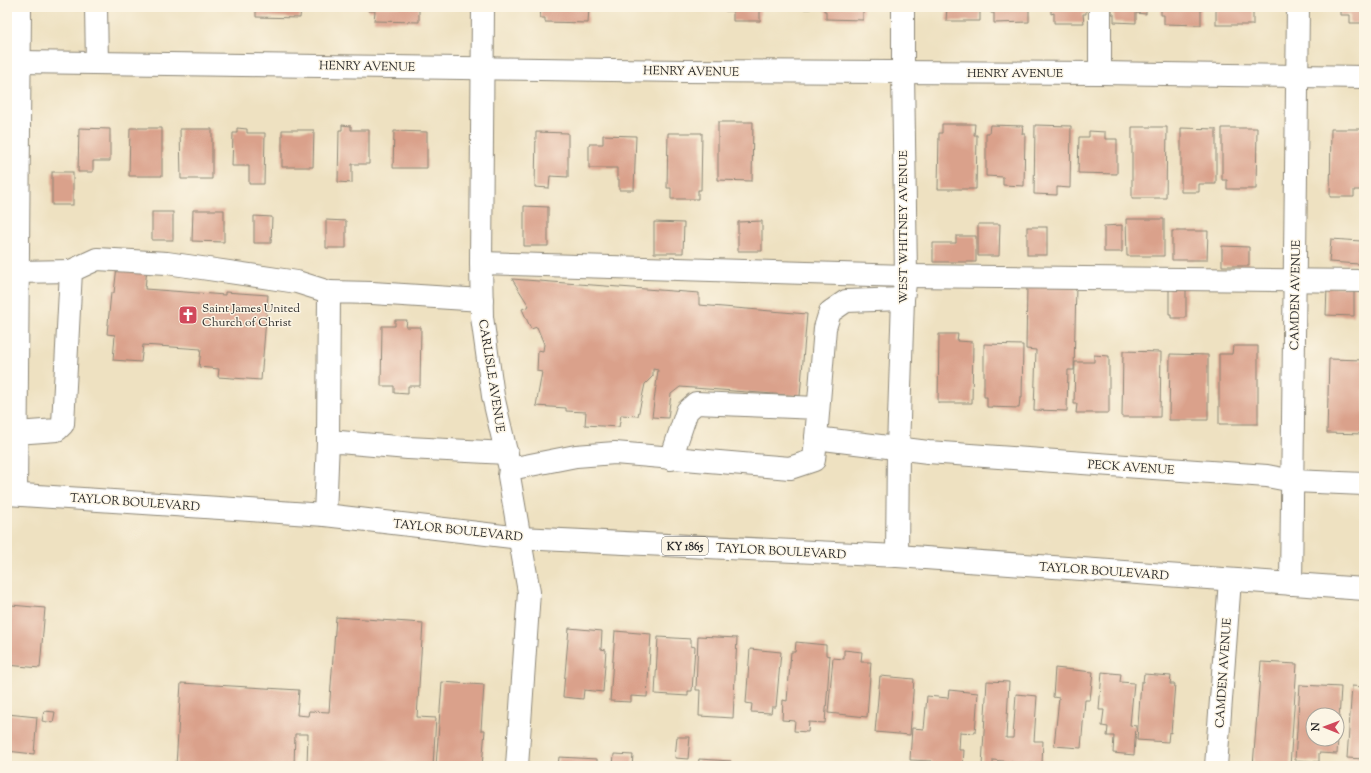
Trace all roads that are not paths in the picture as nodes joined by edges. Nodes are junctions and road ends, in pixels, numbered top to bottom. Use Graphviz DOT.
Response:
graph roads {
  1 [pos="20,7"];
  2 [pos="96,7"];
  3 [pos="483,7"];
  4 [pos="903,7"];
  5 [pos="1100,7"];
  6 [pos="1298,7"];
  7 [pos="19,62"];
  8 [pos="97,63"];
  9 [pos="482,68"];
  10 [pos="903,72"];
  11 [pos="1100,73"];
  12 [pos="1298,76"];
  13 [pos="1364,77"];
  14 [pos="13,152"];
  15 [pos="481,263"];
  16 [pos="71,271"];
  17 [pos="17,272"];
  18 [pos="906,276"];
  19 [pos="1294,279"];
  20 [pos="1364,281"];
  21 [pos="329,292"];
  22 [pos="903,299"];
  23 [pos="482,300"];
  24 [pos="12,404"];
  25 [pos="818,408"];
  26 [pos="16,432"];
  27 [pos="816,438"];
  28 [pos="328,441"];
  29 [pos="898,448"];
  30 [pos="671,458"];
  31 [pos="509,461"];
  32 [pos="1293,481"];
  33 [pos="1364,484"];
  34 [pos="11,494"];
  35 [pos="325,515"];
  36 [pos="520,538"];
  37 [pos="898,556"];
  38 [pos="1230,580"];
  39 [pos="1291,584"];
  40 [pos="1364,589"];
  41 [pos="517,766"];
  42 [pos="1216,766"];
  1 -- 7 [label="street"];
  2 -- 8 [label="street"];
  3 -- 9 [label="street, CARLISLE AVENUE"];
  4 -- 10 [label="street, WEST WHITNEY AVENUE"];
  5 -- 11 [label="street"];
  6 -- 12 [label="street, CAMDEN AVENUE"];
  7 -- 8 [label="street, HENRY AVENUE"];
  7 -- 14 [label="street"];
  8 -- 9 [label="street, HENRY AVENUE"];
  9 -- 10 [label="street, HENRY AVENUE"];
  9 -- 15 [label="street, CARLISLE AVENUE"];
  10 -- 11 [label="street, HENRY AVENUE"];
  10 -- 18 [label="street, WEST WHITNEY AVENUE"];
  11 -- 12 [label="street, HENRY AVENUE"];
  12 -- 13 [label="street, HENRY AVENUE"];
  12 -- 19 [label="street, CAMDEN AVENUE"];
  14 -- 17 [label="street"];
  15 -- 18 [label="street"];
  15 -- 23 [label="street, CARLISLE AVENUE"];
  16 -- 17 [label="street"];
  16 -- 21 [label="street"];
  16 -- 26 [label="street"];
  17 -- 24 [label="street"];
  18 -- 19 [label="street"];
  18 -- 22 [label="street, WEST WHITNEY AVENUE"];
  19 -- 20 [label="street"];
  19 -- 32 [label="street, CAMDEN AVENUE"];
  21 -- 23 [label="street"];
  21 -- 28 [label="street"];
  22 -- 25 [label="street"];
  22 -- 29 [label="street, WEST WHITNEY AVENUE"];
  23 -- 31 [label="street, CARLISLE AVENUE"];
  24 -- 26 [label="street"];
  25 -- 27 [label="street"];
  25 -- 30 [label="street"];
  26 -- 34 [label="street"];
  27 -- 29 [label="street, PECK AVENUE"];
  27 -- 30 [label="street"];
  28 -- 31 [label="street"];
  28 -- 35 [label="street"];
  29 -- 32 [label="street, PECK AVENUE"];
  29 -- 37 [label="street, WEST WHITNEY AVENUE"];
  30 -- 31 [label="street"];
  31 -- 36 [label="street, CARLISLE AVENUE"];
  32 -- 33 [label="street, PECK AVENUE"];
  32 -- 39 [label="street, CAMDEN AVENUE"];
  34 -- 35 [label="street, TAYLOR BOULEVARD / KY 1865"];
  35 -- 36 [label="street, TAYLOR BOULEVARD / KY 1865"];
  36 -- 37 [label="street, TAYLOR BOULEVARD / KY 1865"];
  36 -- 41 [label="street, CARLISLE AVENUE"];
  37 -- 38 [label="street, TAYLOR BOULEVARD / KY 1865"];
  38 -- 39 [label="street, TAYLOR BOULEVARD / KY 1865"];
  38 -- 42 [label="street, CAMDEN AVENUE"];
  39 -- 40 [label="street, TAYLOR BOULEVARD / KY 1865"];
}
